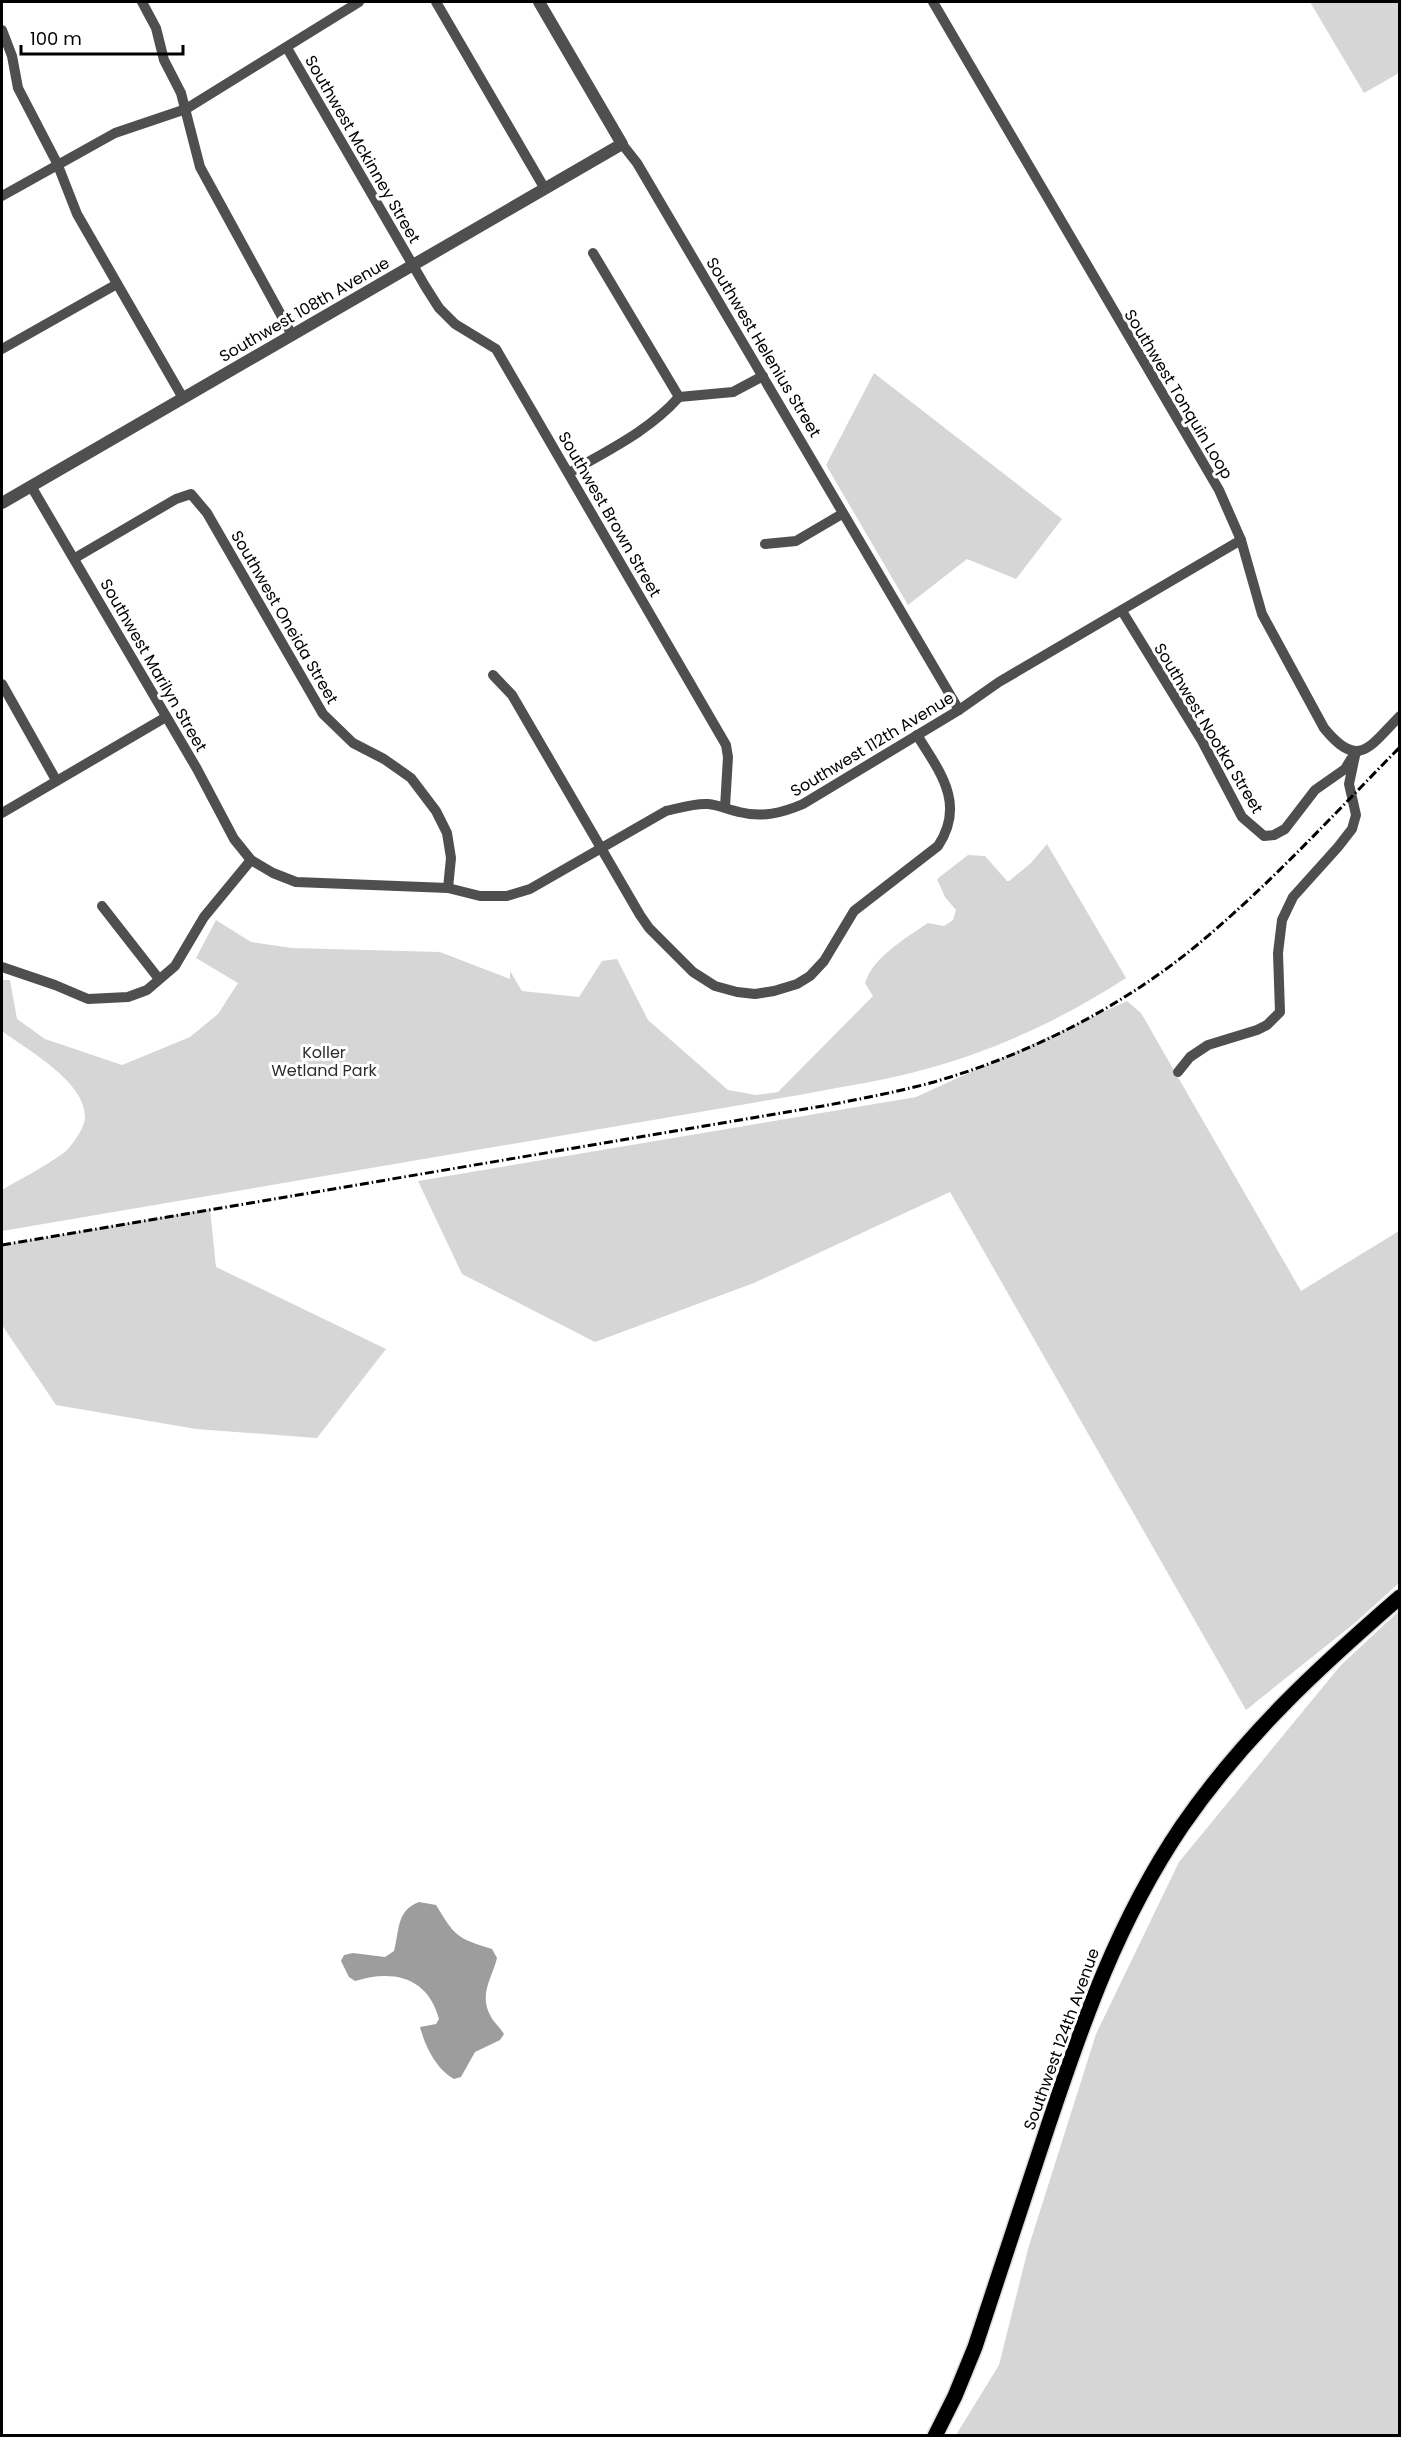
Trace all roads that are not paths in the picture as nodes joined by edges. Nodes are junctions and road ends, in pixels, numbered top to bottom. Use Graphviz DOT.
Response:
graph roads {
  1 [pos="142,2"];
  2 [pos="359,2"];
  3 [pos="436,2"];
  4 [pos="539,2"];
  5 [pos="933,2"];
  6 [pos="2,30"];
  7 [pos="287,48"];
  8 [pos="186,109"];
  9 [pos="622,144"];
  10 [pos="57,163"];
  11 [pos="545,189"];
  12 [pos="2,196"];
  13 [pos="593,253"];
  14 [pos="413,265"];
  15 [pos="117,284"];
  16 [pos="292,335"];
  17 [pos="2,349"];
  18 [pos="763,376"];
  19 [pos="679,397"];
  20 [pos="183,398"];
  21 [pos="569,473"];
  22 [pos="31,486"];
  23 [pos="2,503"];
  24 [pos="842,514"];
  25 [pos="1241,540"];
  26 [pos="765,544"];
  27 [pos="75,558"];
  28 [pos="1122,611"];
  29 [pos="493,675"];
  30 [pos="2,684"];
  31 [pos="959,710"];
  32 [pos="1400,716"];
  33 [pos="166,717"];
  34 [pos="917,735"];
  35 [pos="1356,751"];
  36 [pos="56,780"];
  37 [pos="725,807"];
  38 [pos="2,813"];
  39 [pos="600,848"];
  40 [pos="250,860"];
  41 [pos="448,888"];
  42 [pos="102,906"];
  43 [pos="2,967"];
  44 [pos="159,979"];
  45 [pos="1178,1072"];
  46 [pos="1400,1597"];
  47 [pos="935,2436"];
  1 -- 8 [label="street"];
  2 -- 7 [label="street"];
  3 -- 11 [label="street"];
  4 -- 9 [label="street, Southwest Helenius Street"];
  5 -- 25 [label="street, Southwest Tonquin Loop"];
  6 -- 10 [label="street"];
  7 -- 8 [label="street"];
  7 -- 14 [label="street, Southwest Mckinney Street"];
  8 -- 10 [label="street"];
  8 -- 16 [label="street"];
  9 -- 11 [label="street, Southwest 108th Avenue"];
  9 -- 18 [label="street, Southwest Helenius Street"];
  10 -- 12 [label="street"];
  10 -- 15 [label="street"];
  11 -- 14 [label="street, Southwest 108th Avenue"];
  13 -- 19 [label="street"];
  14 -- 16 [label="street, Southwest 108th Avenue"];
  14 -- 21 [label="street, Southwest Brown Street"];
  15 -- 17 [label="street"];
  15 -- 20 [label="street"];
  16 -- 20 [label="street, Southwest 108th Avenue"];
  18 -- 19 [label="street"];
  18 -- 24 [label="street, Southwest Helenius Street"];
  19 -- 21 [label="street"];
  20 -- 22 [label="street, Southwest 108th Avenue"];
  21 -- 37 [label="street, Southwest Brown Street"];
  22 -- 23 [label="street, Southwest 108th Avenue"];
  22 -- 27 [label="street, Southwest Marilyn Street"];
  24 -- 26 [label="street"];
  24 -- 31 [label="street, Southwest Helenius Street"];
  25 -- 28 [label="street, Southwest 112th Avenue"];
  25 -- 35 [label="street, Southwest Tonquin Loop"];
  27 -- 33 [label="street, Southwest Marilyn Street"];
  27 -- 41 [label="street, Southwest Oneida Street"];
  28 -- 31 [label="street, Southwest 112th Avenue"];
  28 -- 35 [label="street, Southwest Nootka Street"];
  29 -- 39 [label="street"];
  30 -- 36 [label="street"];
  31 -- 34 [label="street, Southwest 112th Avenue"];
  32 -- 35 [label="street"];
  33 -- 36 [label="street"];
  33 -- 40 [label="street, Southwest Marilyn Street"];
  34 -- 37 [label="street, Southwest 112th Avenue"];
  34 -- 39 [label="street"];
  35 -- 45 [label="street"];
  36 -- 38 [label="street"];
  37 -- 39 [label="street, Southwest 112th Avenue"];
  39 -- 41 [label="street, Southwest 112th Avenue"];
  40 -- 41 [label="street, Southwest 112th Avenue"];
  40 -- 44 [label="street"];
  42 -- 44 [label="street"];
  43 -- 44 [label="street"];
  46 -- 47 [label="main road, Southwest 124th Avenue"];
}
